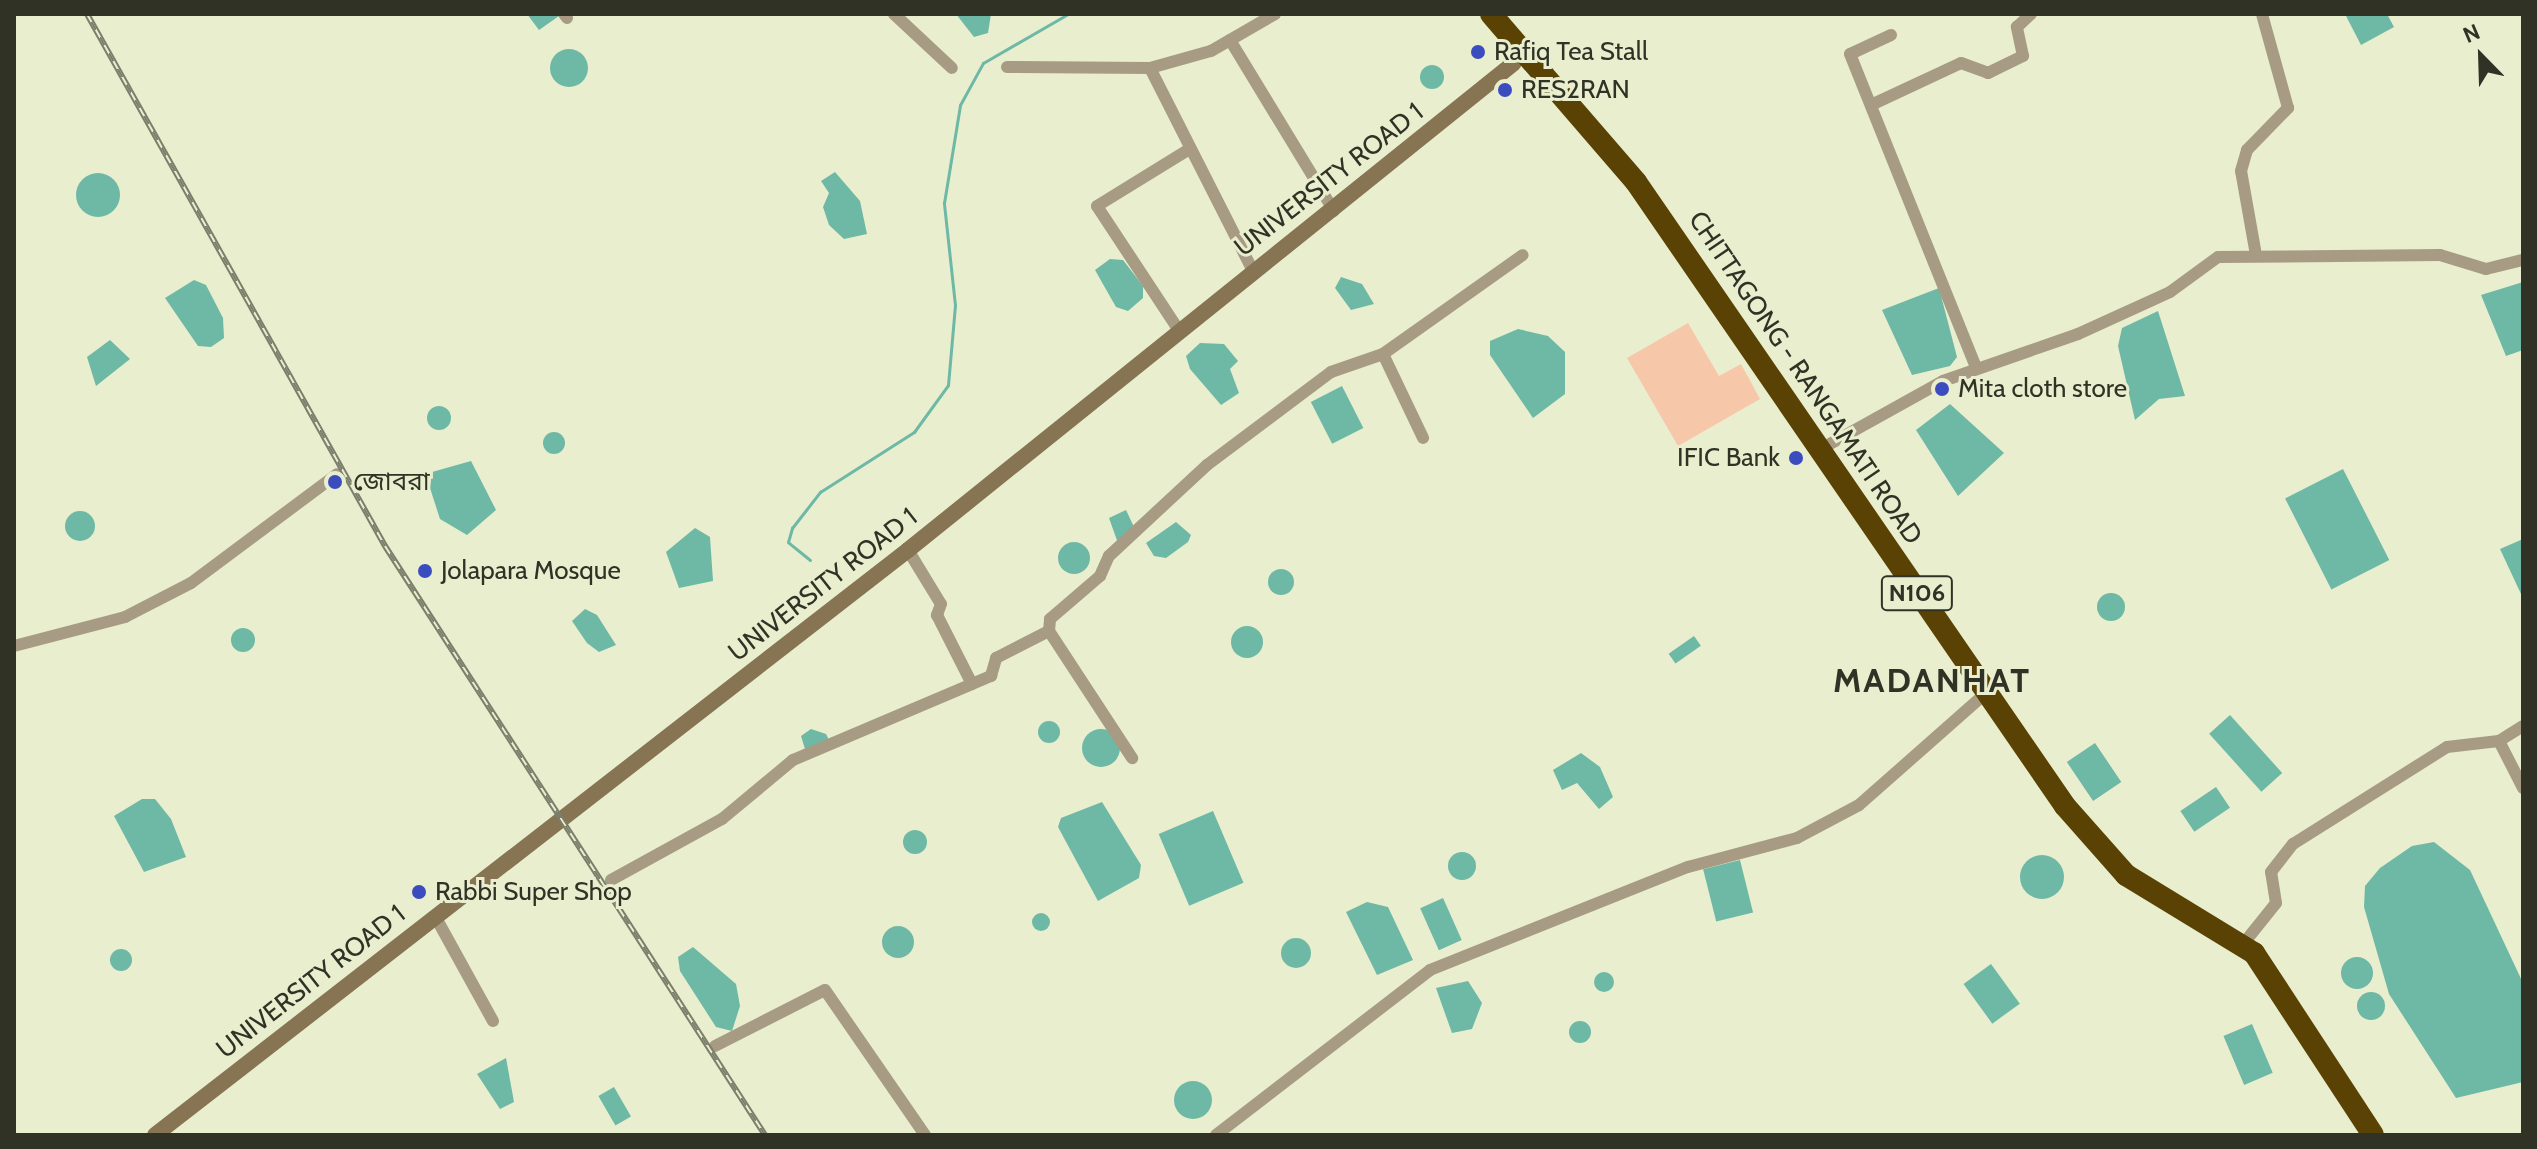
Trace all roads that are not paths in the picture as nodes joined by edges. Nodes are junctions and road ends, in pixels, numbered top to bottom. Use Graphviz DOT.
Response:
graph roads {
  1 [pos="894,14"];
  2 [pos="1275,14"];
  3 [pos="1480,14"];
  4 [pos="1491,14"];
  5 [pos="2031,14"];
  6 [pos="2262,14"];
  7 [pos="1891,35"];
  8 [pos="1230,40"];
  9 [pos="1514,63"];
  10 [pos="1007,67"];
  11 [pos="952,68"];
  12 [pos="1150,68"];
  13 [pos="1871,105"];
  14 [pos="1188,150"];
  15 [pos="1334,211"];
  16 [pos="1523,255"];
  17 [pos="2256,255"];
  18 [pos="2523,260"];
  19 [pos="1253,271"];
  20 [pos="1178,329"];
  21 [pos="1383,354"];
  22 [pos="1976,368"];
  23 [pos="1423,438"];
  24 [pos="1819,450"];
  25 [pos="337,474"];
  26 [pos="908,550"];
  27 [pos="1049,631"];
  28 [pos="14,646"];
  29 [pos="972,684"];
  30 [pos="1978,700"];
  31 [pos="2523,726"];
  32 [pos="2499,741"];
  33 [pos="1132,758"];
  34 [pos="2523,788"];
  35 [pos="611,880"];
  36 [pos="435,916"];
  37 [pos="2244,943"];
  38 [pos="493,1021"];
  39 [pos="715,1046"];
  40 [pos="155,1135"];
  41 [pos="925,1135"];
  42 [pos="1216,1135"];
  43 [pos="2358,1135"];
  44 [pos="2373,1135"];
  1 -- 11 [label="street"];
  2 -- 8 [label="street"];
  3 -- 9 [label="highway, CHITTAGONG - RANGAMATI ROAD / N106"];
  4 -- 24 [label="highway, CHITTAGONG - RANGAMATI ROAD / N106"];
  5 -- 13 [label="street"];
  6 -- 17 [label="street"];
  7 -- 13 [label="street"];
  8 -- 12 [label="street"];
  8 -- 15 [label="street"];
  9 -- 15 [label="main road, UNIVERSITY ROAD 1"];
  9 -- 30 [label="highway, CHITTAGONG - RANGAMATI ROAD / N106"];
  10 -- 12 [label="street"];
  12 -- 14 [label="street"];
  13 -- 22 [label="street"];
  14 -- 19 [label="street"];
  14 -- 20 [label="street"];
  15 -- 19 [label="main road, UNIVERSITY ROAD 1"];
  16 -- 21 [label="street"];
  17 -- 18 [label="street"];
  17 -- 22 [label="street"];
  19 -- 20 [label="main road, UNIVERSITY ROAD 1"];
  20 -- 26 [label="main road, UNIVERSITY ROAD 1"];
  21 -- 23 [label="street"];
  21 -- 27 [label="street"];
  22 -- 24 [label="street"];
  24 -- 37 [label="highway, CHITTAGONG - RANGAMATI ROAD / N106"];
  25 -- 28 [label="street"];
  26 -- 29 [label="street"];
  26 -- 36 [label="main road, UNIVERSITY ROAD 1"];
  27 -- 29 [label="street"];
  27 -- 33 [label="street"];
  29 -- 35 [label="street"];
  30 -- 42 [label="street"];
  30 -- 43 [label="highway, CHITTAGONG - RANGAMATI ROAD / N106"];
  31 -- 32 [label="street"];
  32 -- 34 [label="street"];
  32 -- 37 [label="street"];
  36 -- 38 [label="street"];
  36 -- 40 [label="main road, UNIVERSITY ROAD 1"];
  37 -- 44 [label="highway, CHITTAGONG - RANGAMATI ROAD / N106"];
  39 -- 41 [label="street"];
}
